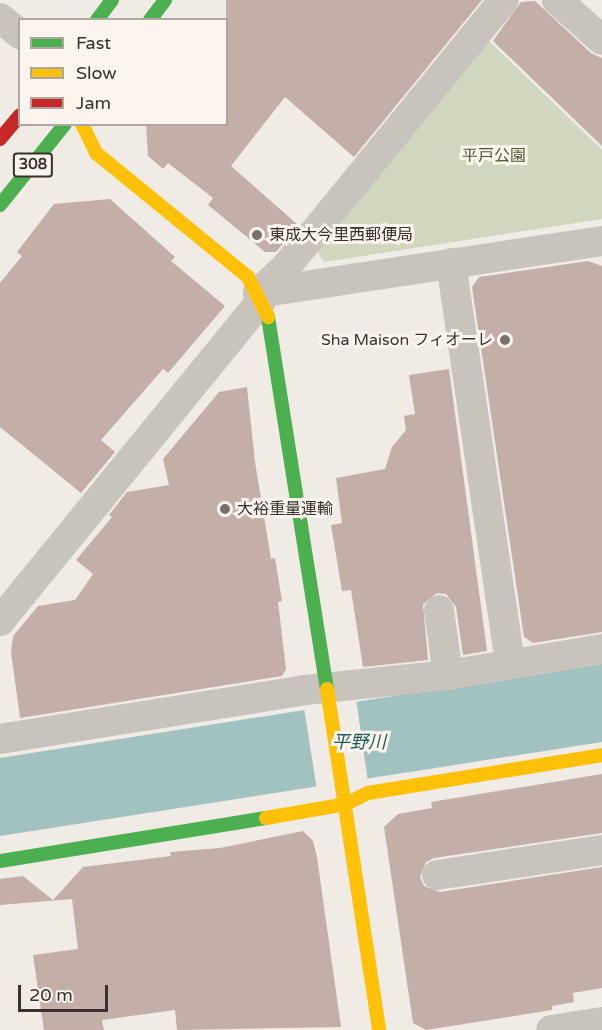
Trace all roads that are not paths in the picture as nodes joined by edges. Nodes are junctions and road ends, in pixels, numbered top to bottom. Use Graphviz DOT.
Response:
graph roads {
  1 [pos="112,0"];
  2 [pos="165,0"];
  3 [pos="504,0"];
  4 [pos="558,0"];
  5 [pos="0,18"];
  6 [pos="98,18"];
  7 [pos="152,18"];
  8 [pos="18,32"];
  9 [pos="602,40"];
  10 [pos="18,117"];
  11 [pos="63,126"];
  12 [pos="83,126"];
  13 [pos="0,139"];
  14 [pos="0,205"];
  15 [pos="602,241"];
  16 [pos="451,263"];
  17 [pos="260,296"];
  18 [pos="438,610"];
  19 [pos="0,621"];
  20 [pos="602,649"];
  21 [pos="510,663"];
  22 [pos="448,675"];
  23 [pos="329,696"];
  24 [pos="0,739"];
  25 [pos="602,755"];
  26 [pos="346,804"];
  27 [pos="602,850"];
  28 [pos="0,861"];
  29 [pos="437,875"];
  30 [pos="602,1022"];
  31 [pos="379,1030"];
  32 [pos="551,1030"];
  1 -- 6 [label="main road"];
  2 -- 7 [label="main road"];
  3 -- 17 [label="street"];
  4 -- 9 [label="street"];
  5 -- 8 [label="street"];
  10 -- 13 [label="main road, 308"];
  11 -- 14 [label="main road, 308"];
  12 -- 17 [label="main road"];
  15 -- 16 [label="street"];
  16 -- 17 [label="street"];
  16 -- 21 [label="street"];
  17 -- 19 [label="street"];
  17 -- 23 [label="main road"];
  18 -- 22 [label="street"];
  20 -- 21 [label="street"];
  21 -- 22 [label="street"];
  22 -- 23 [label="street"];
  23 -- 24 [label="street"];
  23 -- 26 [label="main road"];
  25 -- 26 [label="main road"];
  26 -- 28 [label="main road"];
  26 -- 31 [label="main road"];
  27 -- 29 [label="street"];
  30 -- 32 [label="street"];
}
